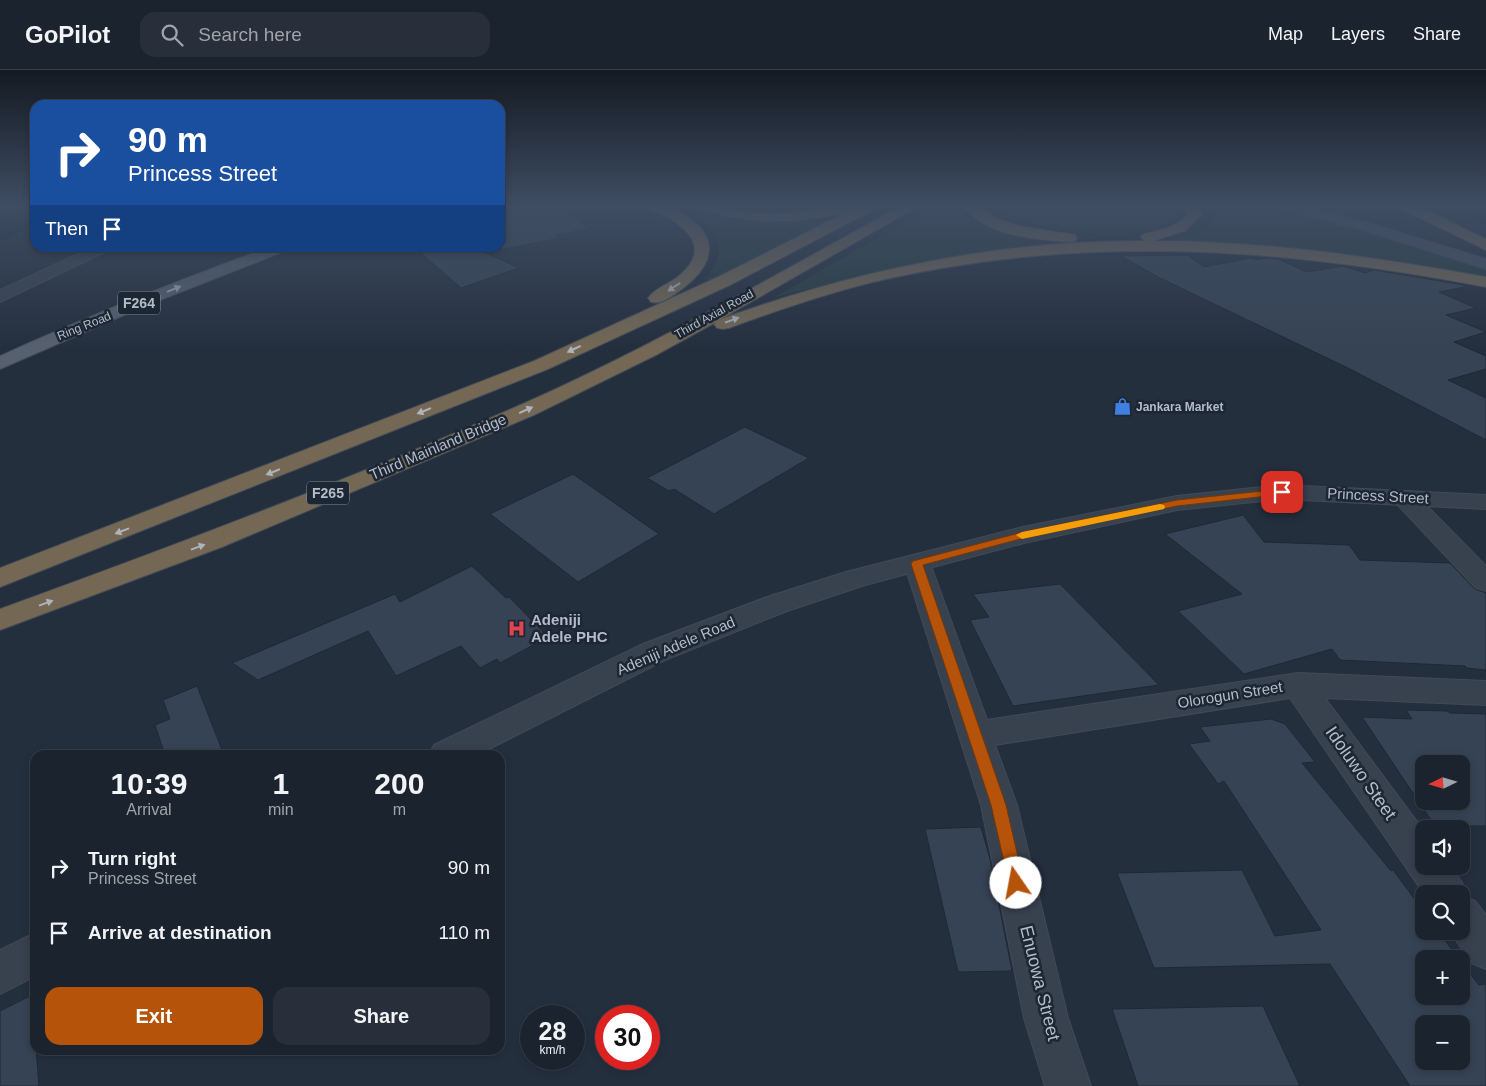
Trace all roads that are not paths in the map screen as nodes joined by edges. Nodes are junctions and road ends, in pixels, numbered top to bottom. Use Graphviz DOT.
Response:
graph roads {
  1 [pos="91,253"];
  2 [pos="230,253"];
  3 [pos="266,253"];
  4 [pos="701,253"];
  5 [pos="778,253"];
  6 [pos="826,253"];
  7 [pos="1021,253"];
  8 [pos="1296,253"];
  9 [pos="1452,253"];
  10 [pos="1471,253"];
  11 [pos="1486,258"];
  12 [pos="1486,264"];
  13 [pos="1486,282"];
  14 [pos="0,297"];
  15 [pos="618,328"];
  16 [pos="9,341"];
  17 [pos="651,350"];
  18 [pos="0,363"];
  19 [pos="1406,498"];
  20 [pos="1486,502"];
  21 [pos="917,564"];
  22 [pos="0,578"];
  23 [pos="1486,582"];
  24 [pos="0,620"];
  25 [pos="1298,684"];
  26 [pos="1486,693"];
  27 [pos="975,735"];
  28 [pos="456,750"];
  29 [pos="1415,848"];
  30 [pos="1470,927"];
  31 [pos="1486,949"];
  32 [pos="30,956"];
  33 [pos="0,974"];
  34 [pos="1068,1086"];
  1 -- 14 [label="street"];
  2 -- 16 [label="main road, Ring Road / F264"];
  18 -- 3 [label="main road, Ring Road / F264, one-way"];
  4 -- 15 [label="highway, one-way"];
  5 -- 15 [label="highway, Third Axial Road / F265"];
  6 -- 17 [label="highway, Third Axial Road / F265"];
  17 -- 7 [label="highway, one-way"];
  8 -- 13 [label="highway, one-way"];
  9 -- 12 [label="main road"];
  10 -- 11 [label="main road"];
  15 -- 22 [label="highway, F265, one-way"];
  24 -- 17 [label="highway, Third Mainland Bridge / F265, one-way"];
  19 -- 20 [label="street, Princess Street"];
  19 -- 21 [label="street, Princess Street"];
  19 -- 23 [label="street"];
  21 -- 27 [label="street, Enuowa Street"];
  21 -- 28 [label="street, Adeniji Adele Road"];
  25 -- 26 [label="street, Olorogun Street"];
  25 -- 27 [label="street, Olorogun Street"];
  25 -- 29 [label="street, Idoluwo Steet"];
  27 -- 34 [label="street, Enuowa Street"];
  30 -- 31 [label="street"];
  32 -- 33 [label="street"];
}
